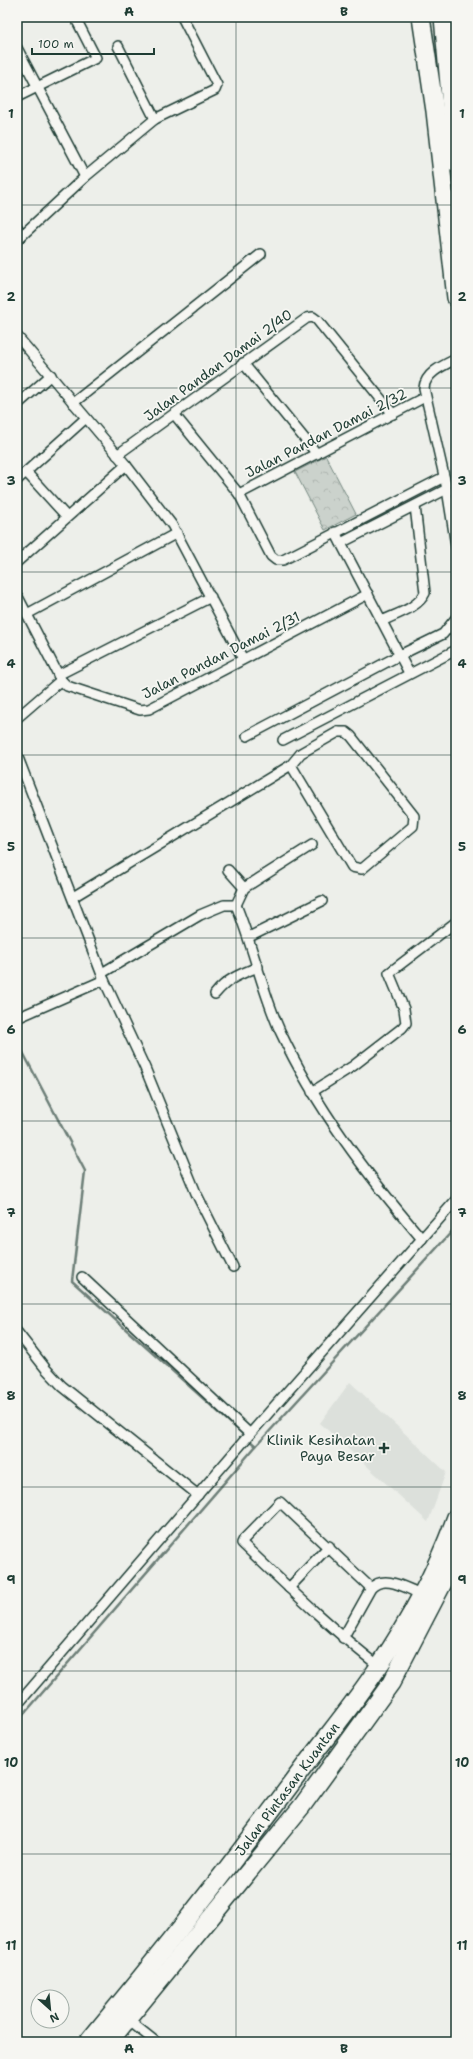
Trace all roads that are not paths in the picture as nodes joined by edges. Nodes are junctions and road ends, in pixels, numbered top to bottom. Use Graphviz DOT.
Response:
graph roads {
  1 [pos="75,17"];
  2 [pos="182,17"];
  3 [pos="422,17"];
  4 [pos="443,17"];
  5 [pos="118,46"];
  6 [pos="17,48"];
  7 [pos="37,86"];
  8 [pos="17,97"];
  9 [pos="156,119"];
  10 [pos="456,163"];
  11 [pos="85,177"];
  12 [pos="17,227"];
  13 [pos="19,238"];
  14 [pos="261,254"];
  15 [pos="456,298"];
  16 [pos="17,336"];
  17 [pos="456,359"];
  18 [pos="243,363"];
  19 [pos="51,375"];
  20 [pos="426,398"];
  21 [pos="73,403"];
  22 [pos="17,405"];
  23 [pos="174,414"];
  24 [pos="393,414"];
  25 [pos="86,418"];
  26 [pos="317,454"];
  27 [pos="117,455"];
  28 [pos="126,465"];
  29 [pos="26,472"];
  30 [pos="444,477"];
  31 [pos="17,480"];
  32 [pos="447,489"];
  33 [pos="239,494"];
  34 [pos="416,506"];
  35 [pos="67,517"];
  36 [pos="335,532"];
  37 [pos="177,533"];
  38 [pos="341,543"];
  39 [pos="456,546"];
  40 [pos="17,562"];
  41 [pos="368,594"];
  42 [pos="17,595"];
  43 [pos="211,597"];
  44 [pos="27,614"];
  45 [pos="456,618"];
  46 [pos="382,621"];
  47 [pos="456,650"];
  48 [pos="400,655"];
  49 [pos="243,659"];
  50 [pos="410,673"];
  51 [pos="60,678"];
  52 [pos="331,715"];
  53 [pos="17,718"];
  54 [pos="338,732"];
  55 [pos="247,736"];
  56 [pos="283,740"];
  57 [pos="17,755"];
  58 [pos="291,765"];
  59 [pos="312,845"];
  60 [pos="228,870"];
  61 [pos="244,888"];
  62 [pos="73,897"];
  63 [pos="322,901"];
  64 [pos="236,905"];
  65 [pos="456,922"];
  66 [pos="250,937"];
  67 [pos="258,967"];
  68 [pos="103,977"];
  69 [pos="215,994"];
  70 [pos="17,1018"];
  71 [pos="312,1092"];
  72 [pos="456,1200"];
  73 [pos="422,1239"];
  74 [pos="233,1267"];
  75 [pos="82,1277"];
  76 [pos="17,1332"];
  77 [pos="250,1434"];
  78 [pos="198,1495"];
  79 [pos="456,1517"];
  80 [pos="328,1546"];
  81 [pos="456,1558"];
  82 [pos="289,1588"];
  83 [pos="371,1588"];
  84 [pos="421,1594"];
  85 [pos="342,1638"];
  86 [pos="379,1666"];
  87 [pos="17,1705"];
  88 [pos="127,2019"];
  89 [pos="88,2042"];
  90 [pos="109,2042"];
  91 [pos="156,2042"];
  1 -- 7 [label="street"];
  2 -- 9 [label="street"];
  3 -- 15 [label="highway"];
  4 -- 10 [label="highway"];
  5 -- 9 [label="street"];
  6 -- 7 [label="street"];
  7 -- 8 [label="street"];
  7 -- 11 [label="street"];
  9 -- 11 [label="street"];
  11 -- 13 [label="street"];
  12 -- 13 [label="street"];
  14 -- 21 [label="street"];
  16 -- 19 [label="street"];
  17 -- 20 [label="street"];
  18 -- 23 [label="street, Jalan Pandan Damai 2/40"];
  18 -- 24 [label="street, Jalan Pandan Damai 2/40"];
  18 -- 26 [label="street"];
  19 -- 21 [label="street"];
  19 -- 22 [label="street"];
  20 -- 24 [label="street, Jalan Pandan Damai 2/32"];
  20 -- 30 [label="street"];
  21 -- 25 [label="street"];
  23 -- 27 [label="street, Jalan Pandan Damai 2/40"];
  23 -- 33 [label="street"];
  24 -- 26 [label="street, Jalan Pandan Damai 2/32"];
  25 -- 27 [label="street"];
  25 -- 29 [label="street"];
  26 -- 33 [label="street, Jalan Pandan Damai 2/32"];
  27 -- 28 [label="street"];
  28 -- 35 [label="street"];
  28 -- 37 [label="street"];
  29 -- 31 [label="street"];
  29 -- 35 [label="street"];
  30 -- 32 [label="street"];
  30 -- 36 [label="street"];
  32 -- 34 [label="street"];
  32 -- 39 [label="street"];
  33 -- 36 [label="street"];
  34 -- 38 [label="street"];
  34 -- 46 [label="street"];
  35 -- 40 [label="street"];
  36 -- 38 [label="street"];
  37 -- 43 [label="street"];
  37 -- 44 [label="street"];
  38 -- 41 [label="street"];
  41 -- 46 [label="street"];
  41 -- 49 [label="street, Jalan Pandan Damai 2/31"];
  42 -- 44 [label="street"];
  43 -- 49 [label="street"];
  43 -- 51 [label="street"];
  44 -- 51 [label="street"];
  45 -- 48 [label="street"];
  46 -- 48 [label="street"];
  47 -- 50 [label="street"];
  48 -- 50 [label="street"];
  48 -- 55 [label="street"];
  49 -- 51 [label="street, Jalan Pandan Damai 2/31"];
  50 -- 52 [label="street"];
  51 -- 53 [label="street"];
  52 -- 54 [label="street"];
  52 -- 56 [label="street"];
  54 -- 58 [label="street"];
  54 -- 58 [label="street"];
  57 -- 62 [label="street"];
  58 -- 62 [label="street"];
  59 -- 61 [label="street"];
  60 -- 61 [label="street"];
  61 -- 64 [label="street"];
  62 -- 68 [label="street"];
  63 -- 66 [label="street"];
  64 -- 66 [label="street"];
  64 -- 68 [label="street"];
  65 -- 71 [label="street"];
  66 -- 67 [label="street"];
  67 -- 69 [label="street"];
  67 -- 71 [label="street"];
  68 -- 70 [label="street"];
  68 -- 74 [label="street"];
  71 -- 73 [label="street"];
  72 -- 73 [label="street"];
  73 -- 77 [label="street"];
  75 -- 77 [label="street"];
  76 -- 78 [label="street"];
  77 -- 78 [label="street"];
  78 -- 87 [label="street"];
  79 -- 84 [label="highway, Jalan Pintasan Kuantan"];
  80 -- 82 [label="street"];
  80 -- 82 [label="street"];
  80 -- 83 [label="street"];
  81 -- 88 [label="highway, Jalan Pintasan Kuantan"];
  82 -- 85 [label="street"];
  83 -- 84 [label="street"];
  83 -- 85 [label="street"];
  84 -- 86 [label="highway, Jalan Pintasan Kuantan"];
  85 -- 86 [label="street"];
  86 -- 89 [label="highway, Jalan Pintasan Kuantan"];
  88 -- 90 [label="highway, Jalan Pintasan Kuantan"];
  88 -- 91 [label="street"];
}
